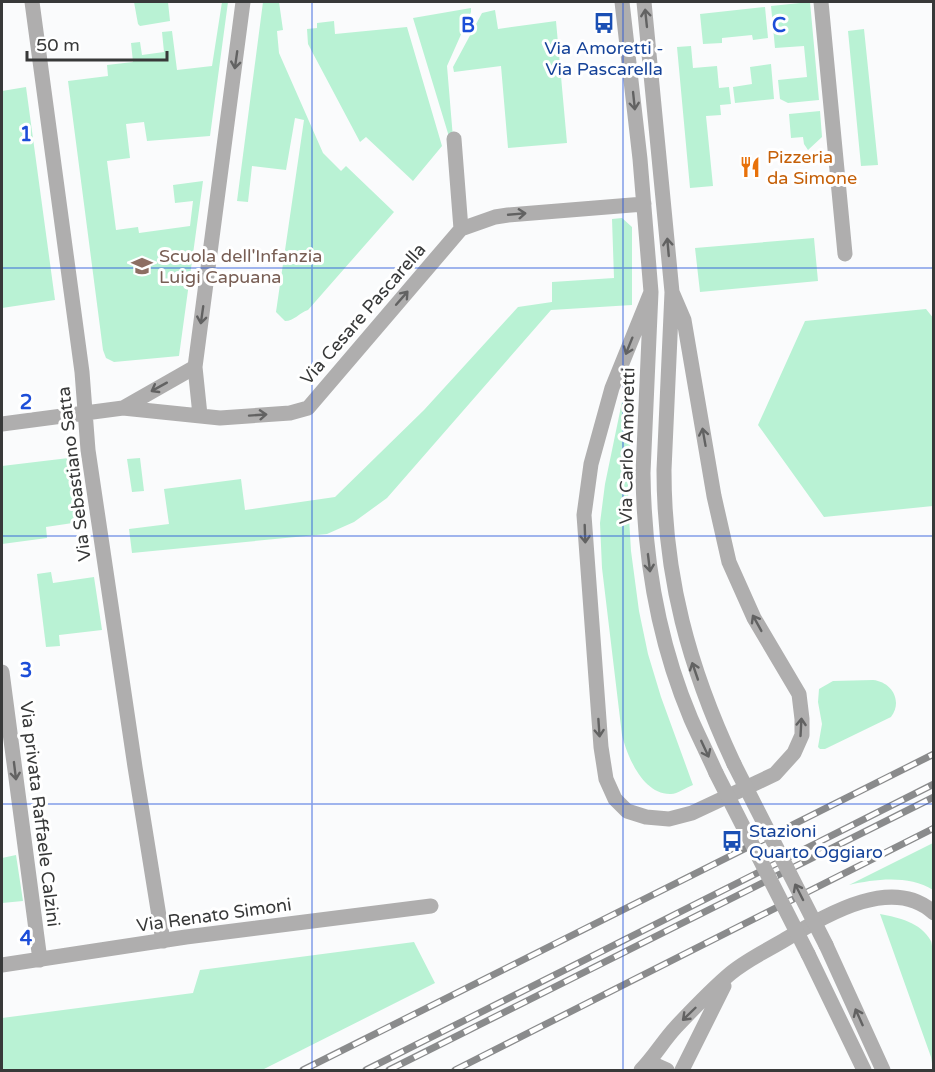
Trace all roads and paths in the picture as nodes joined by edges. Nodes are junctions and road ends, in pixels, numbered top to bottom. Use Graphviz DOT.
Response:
graph roads {
  1 [pos="32,2"];
  2 [pos="243,2"];
  3 [pos="622,2"];
  4 [pos="644,2"];
  5 [pos="821,2"];
  6 [pos="454,139"];
  7 [pos="644,204"];
  8 [pos="461,229"];
  9 [pos="845,254"];
  10 [pos="651,292"];
  11 [pos="672,292"];
  12 [pos="195,367"];
  13 [pos="123,408"];
  14 [pos="85,413"];
  15 [pos="200,415"];
  16 [pos="2,424"];
  17 [pos="2,672"];
  18 [pos="431,906"];
  19 [pos="933,913"];
  20 [pos="163,941"];
  21 [pos="40,960"];
  22 [pos="2,965"];
  23 [pos="731,973"];
  24 [pos="645,1066"];
  25 [pos="667,1071"];
  26 [pos="682,1071"];
  27 [pos="864,1071"];
  28 [pos="883,1071"];
  1 -- 14 [label="street, Via Sebastiano Satta"];
  2 -- 12 [label="street, one-way"];
  3 -- 7 [label="street, Via Carlo Amoretti, one-way"];
  11 -- 4 [label="street, Via Carlo Amoretti, one-way"];
  5 -- 9 [label="street"];
  6 -- 8 [label="street"];
  8 -- 7 [label="street, one-way"];
  7 -- 10 [label="street, Via Carlo Amoretti"];
  15 -- 8 [label="street, Via Cesare Pascarella, one-way"];
  10 -- 11 [label="street, Via Carlo Amoretti, one-way"];
  10 -- 27 [label="street, Via Carlo Amoretti, one-way, bridge"];
  28 -- 11 [label="street, Via Carlo Amoretti, one-way, bridge"];
  12 -- 13 [label="street, one-way"];
  12 -- 15 [label="street"];
  13 -- 14 [label="street, Via Cesare Pascarella"];
  13 -- 15 [label="street, Via Cesare Pascarella"];
  14 -- 16 [label="street, Via Cesare Pascarella"];
  14 -- 20 [label="street, Via Sebastiano Satta"];
  17 -- 21 [label="street, Via privata Raffaele Calzini, one-way"];
  18 -- 20 [label="street, Via Renato Simoni"];
  19 -- 23 [label="street"];
  20 -- 21 [label="street, Via Renato Simoni"];
  21 -- 22 [label="street, Via Renato Simoni"];
  23 -- 24 [label="street, one-way"];
  23 -- 26 [label="street"];
  24 -- 25 [label="street"];
}
